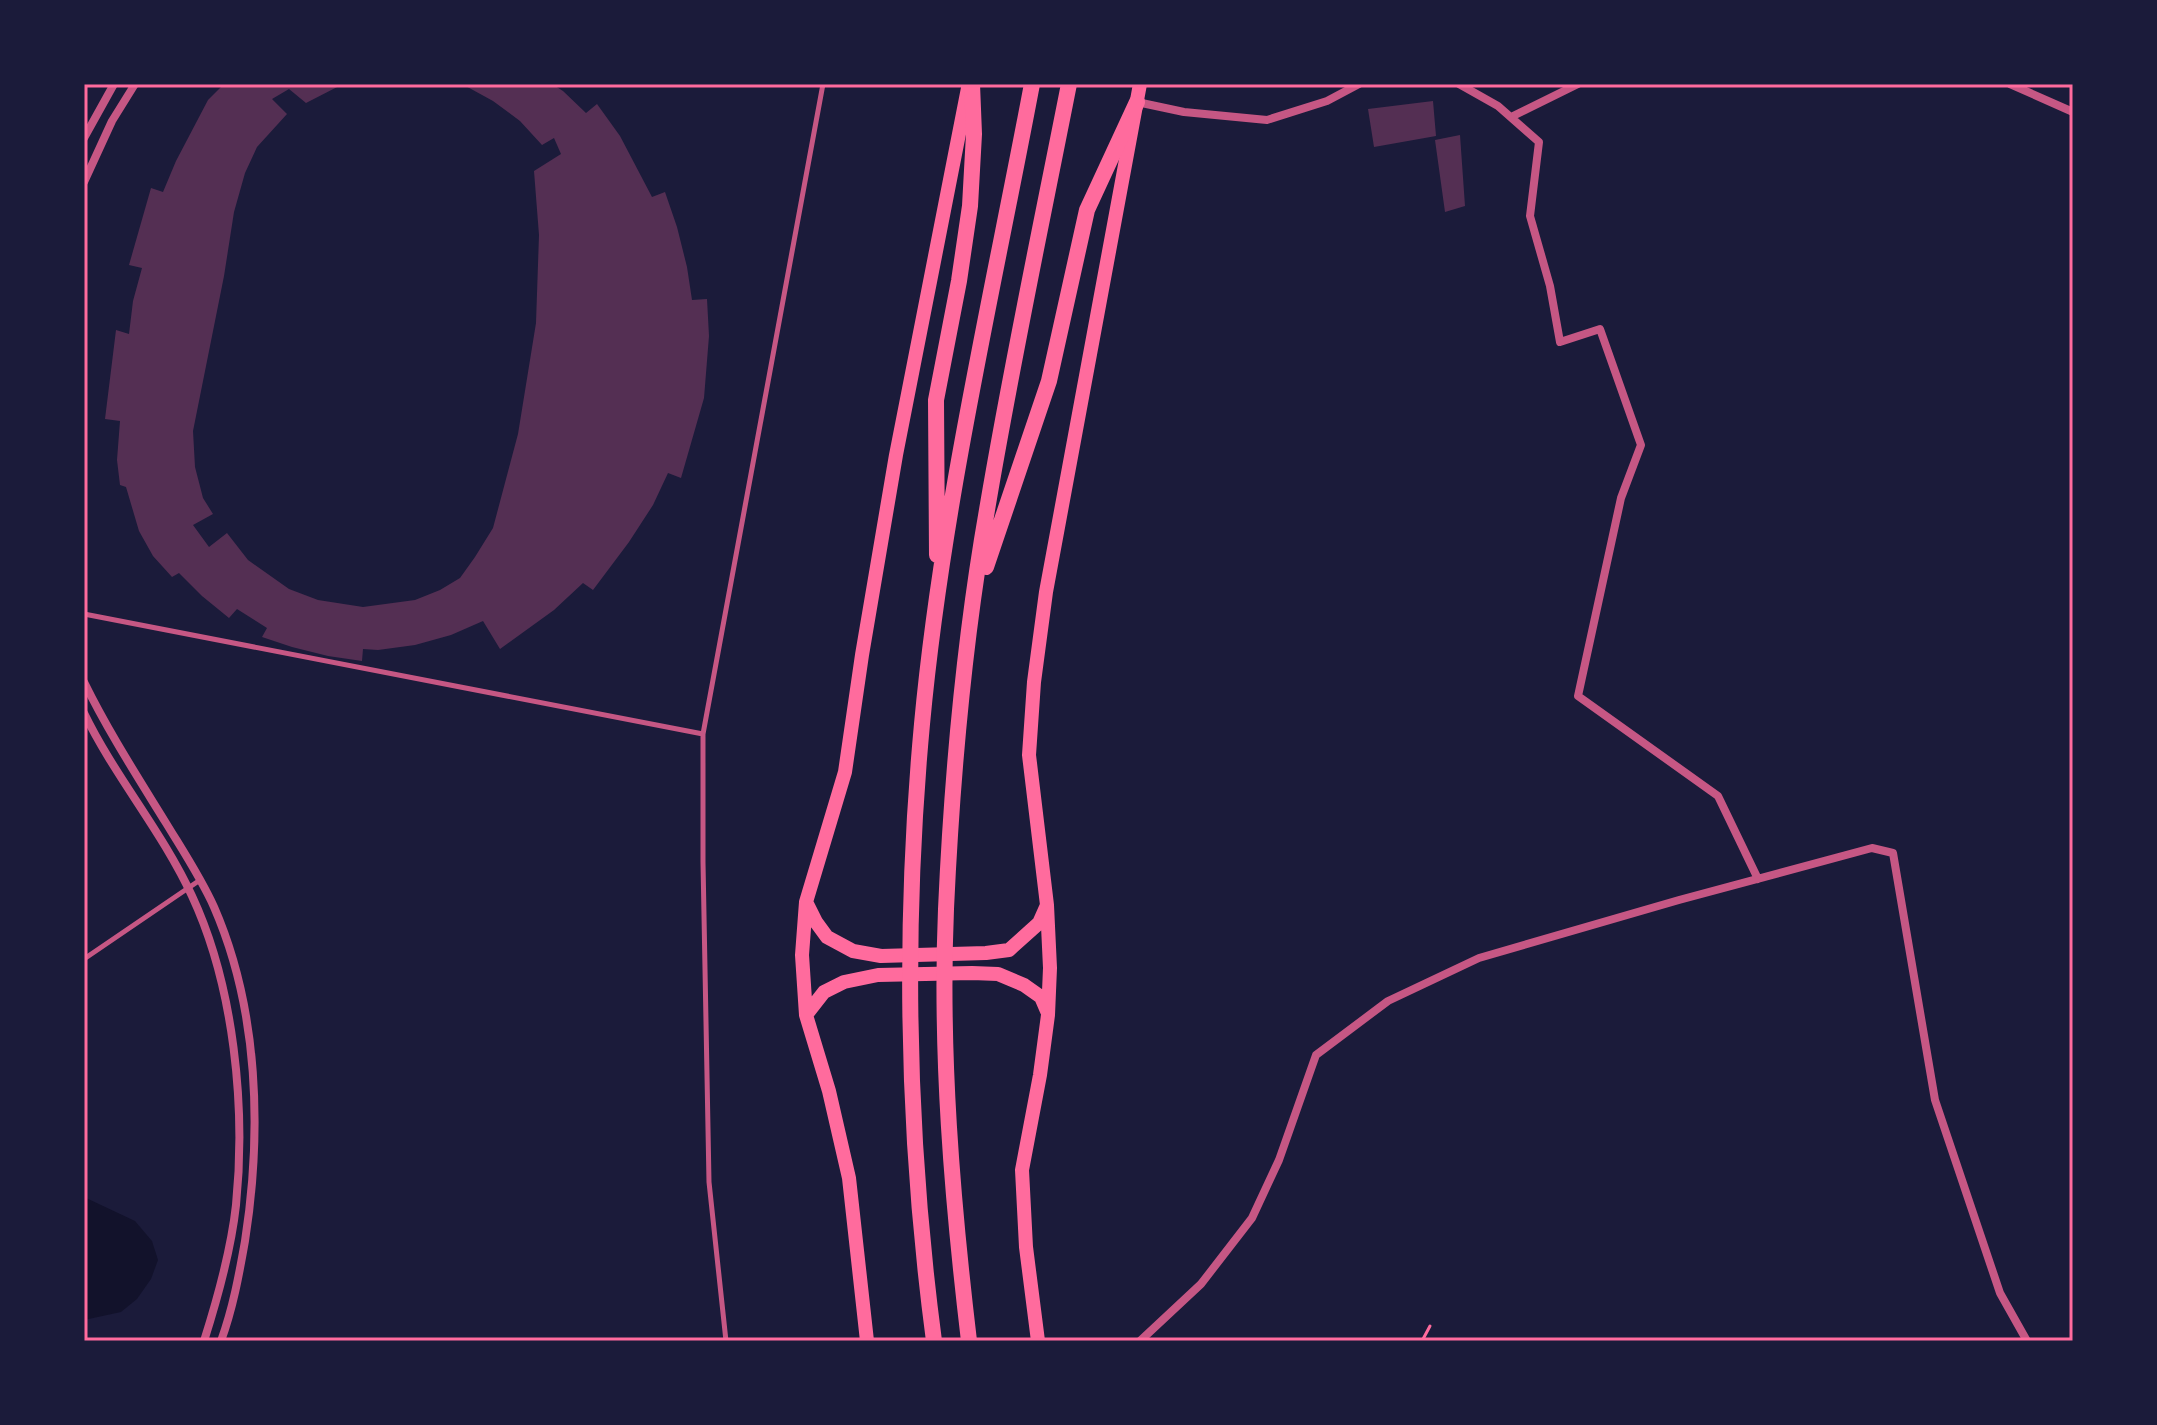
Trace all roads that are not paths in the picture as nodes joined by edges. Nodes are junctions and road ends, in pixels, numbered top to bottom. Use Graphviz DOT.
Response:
graph roads {
  1 [pos="114,84"];
  2 [pos="135,84"];
  3 [pos="823,84"];
  4 [pos="971,84"];
  5 [pos="1032,84"];
  6 [pos="1069,84"];
  7 [pos="1140,84"];
  8 [pos="1359,84"];
  9 [pos="1459,84"];
  10 [pos="1578,84"];
  11 [pos="2010,84"];
  12 [pos="1137,102"];
  13 [pos="2073,112"];
  14 [pos="1511,117"];
  15 [pos="84,138"];
  16 [pos="84,182"];
  17 [pos="937,603"];
  18 [pos="973,606"];
  19 [pos="84,614"];
  20 [pos="84,682"];
  21 [pos="84,713"];
  22 [pos="703,734"];
  23 [pos="200,879"];
  24 [pos="1758,879"];
  25 [pos="188,888"];
  26 [pos="806,902"];
  27 [pos="1047,905"];
  28 [pos="84,959"];
  29 [pos="806,1015"];
  30 [pos="1048,1015"];
  31 [pos="204,1341"];
  32 [pos="221,1341"];
  33 [pos="726,1341"];
  34 [pos="867,1341"];
  35 [pos="934,1341"];
  36 [pos="969,1341"];
  37 [pos="1038,1341"];
  38 [pos="1140,1341"];
  39 [pos="2027,1341"];
  1 -- 15 [label="street"];
  2 -- 16 [label="street"];
  3 -- 22 [label="lane"];
  4 -- 17 [label="highway"];
  4 -- 26 [label="main road"];
  5 -- 17 [label="highway"];
  6 -- 18 [label="highway"];
  7 -- 12 [label="main road"];
  8 -- 12 [label="street"];
  9 -- 14 [label="street"];
  10 -- 14 [label="street"];
  11 -- 13 [label="street"];
  12 -- 18 [label="highway"];
  12 -- 27 [label="main road"];
  14 -- 24 [label="street"];
  17 -- 35 [label="highway"];
  18 -- 36 [label="highway"];
  19 -- 22 [label="lane"];
  20 -- 23 [label="street"];
  21 -- 25 [label="street"];
  22 -- 33 [label="lane"];
  23 -- 25 [label="lane"];
  23 -- 32 [label="street"];
  24 -- 38 [label="street"];
  24 -- 39 [label="street"];
  25 -- 28 [label="lane"];
  25 -- 31 [label="street"];
  26 -- 27 [label="main road"];
  26 -- 29 [label="main road"];
  27 -- 30 [label="main road"];
  29 -- 30 [label="main road"];
  29 -- 34 [label="main road"];
  30 -- 37 [label="main road"];
}
